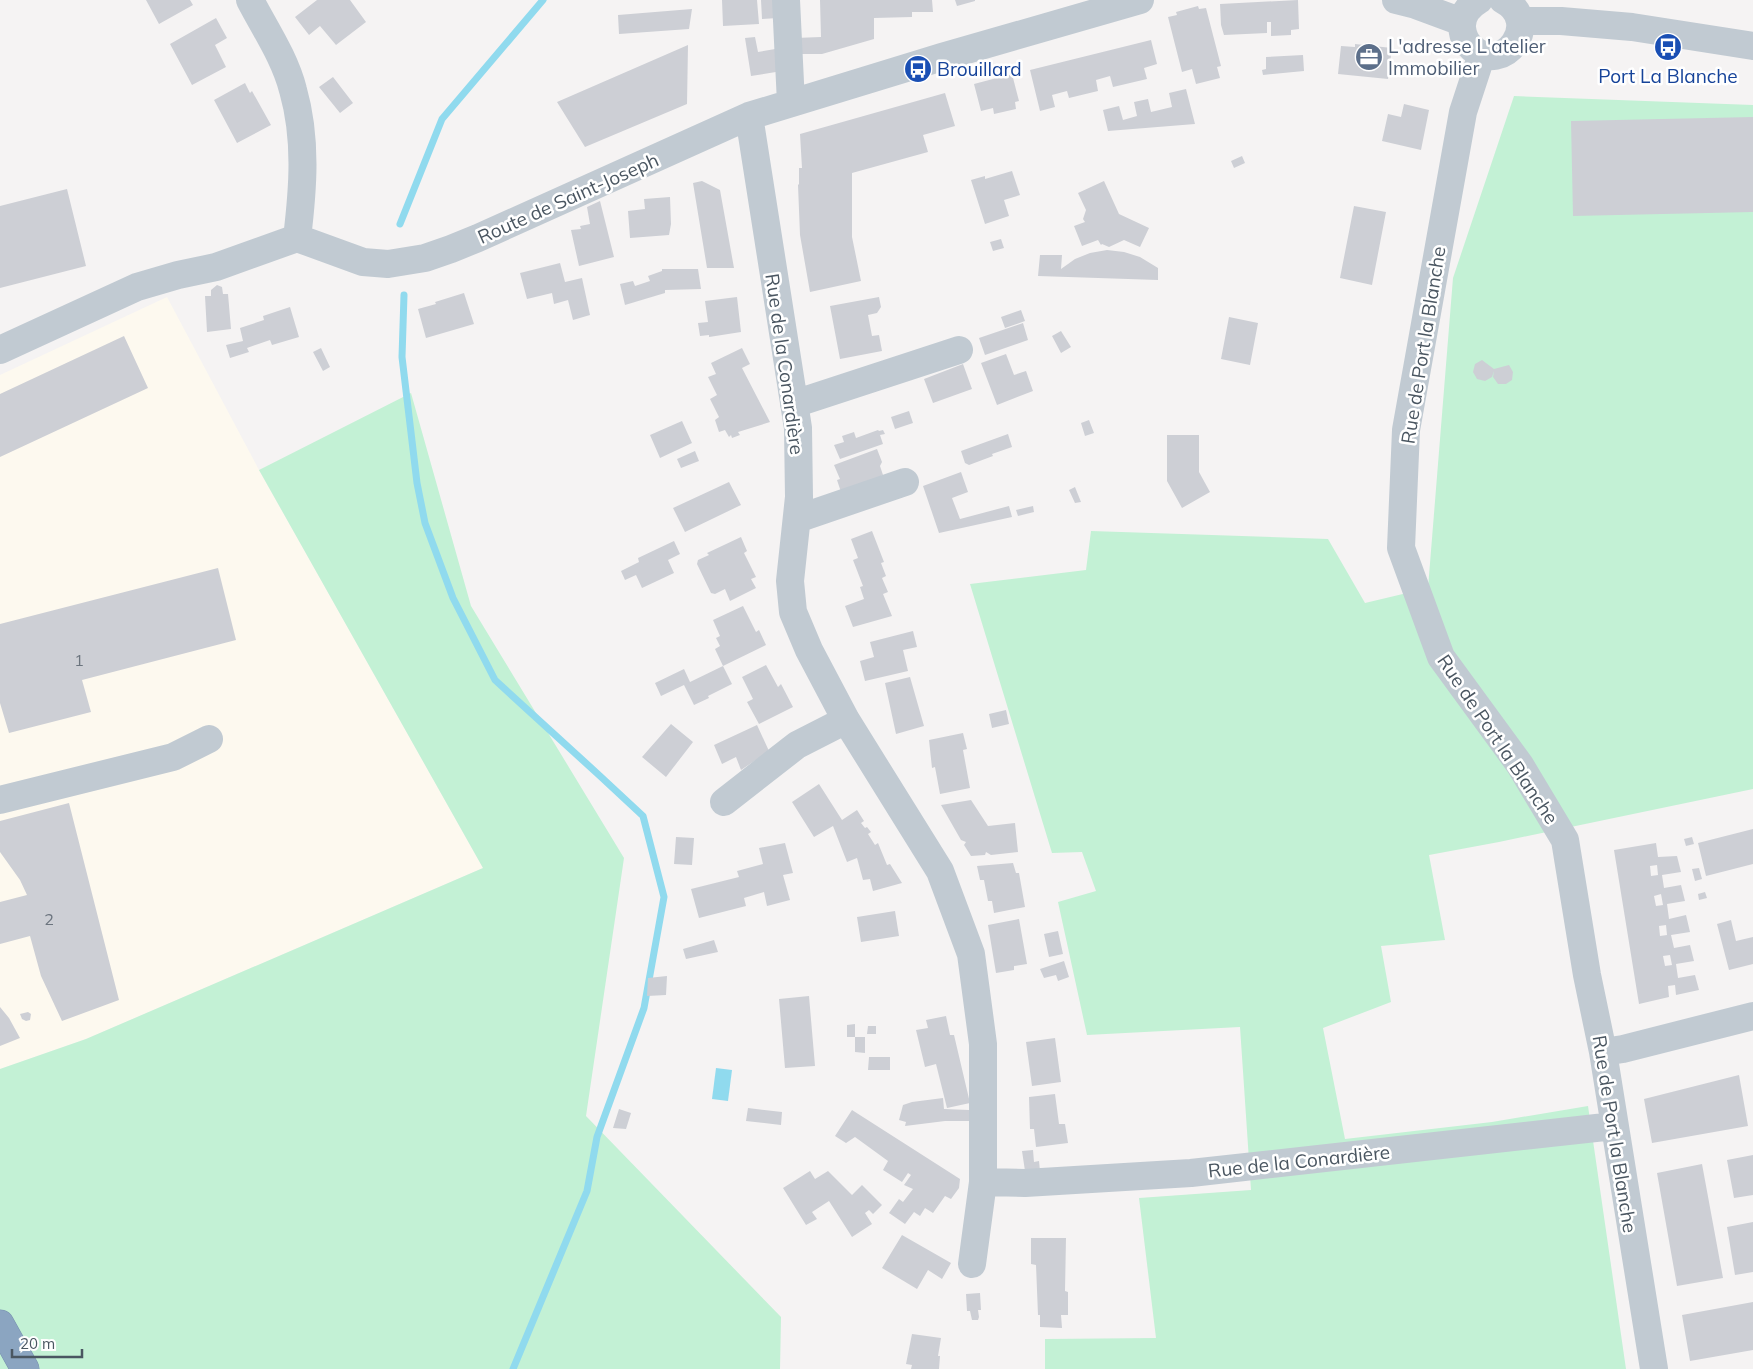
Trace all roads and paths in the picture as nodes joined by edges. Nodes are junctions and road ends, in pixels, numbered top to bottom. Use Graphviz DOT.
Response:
graph roads {
  1 [pos="250,0"];
  2 [pos="786,0"];
  3 [pos="1140,0"];
  4 [pos="1396,0"];
  5 [pos="1479,0"];
  6 [pos="1503,0"];
  7 [pos="1520,21"];
  8 [pos="1462,22"];
  9 [pos="1753,46"];
  10 [pos="1482,54"];
  11 [pos="791,104"];
  12 [pos="748,116"];
  13 [pos="297,238"];
  14 [pos="0,350"];
  15 [pos="959,350"];
  16 [pos="794,404"];
  17 [pos="905,482"];
  18 [pos="797,518"];
  19 [pos="846,720"];
  20 [pos="209,739"];
  21 [pos="0,800"];
  22 [pos="724,802"];
  23 [pos="1753,1016"];
  24 [pos="1602,1052"];
  25 [pos="1614,1126"];
  26 [pos="983,1182"];
  27 [pos="972,1264"];
  28 [pos="0,1324"];
  29 [pos="25,1369"];
  30 [pos="1654,1369"];
  1 -- 13 [label="street"];
  2 -- 11 [label="street"];
  3 -- 11 [label="street, Route de Saint-Joseph"];
  4 -- 8 [label="street"];
  5 -- 8 [label="street"];
  6 -- 7 [label="street"];
  7 -- 9 [label="street"];
  7 -- 10 [label="street"];
  8 -- 10 [label="street"];
  10 -- 24 [label="street, Rue de Port la Blanche"];
  11 -- 12 [label="street, Route de Saint-Joseph"];
  12 -- 13 [label="street, Route de Saint-Joseph"];
  12 -- 16 [label="street, Rue de la Conardière"];
  13 -- 14 [label="street"];
  15 -- 16 [label="street"];
  16 -- 18 [label="street, Rue de la Conardière"];
  17 -- 18 [label="street"];
  18 -- 19 [label="street, Rue de la Conardière"];
  19 -- 22 [label="street"];
  19 -- 26 [label="street, Rue de la Conardière"];
  20 -- 21 [label="street"];
  23 -- 24 [label="street"];
  24 -- 25 [label="street, Rue de Port la Blanche"];
  25 -- 26 [label="street, Rue de la Conardière"];
  25 -- 30 [label="street, Rue de Port la Blanche"];
  26 -- 27 [label="street, Rue de la Conardière"];
  28 -- 29 [label="highway"];
}
